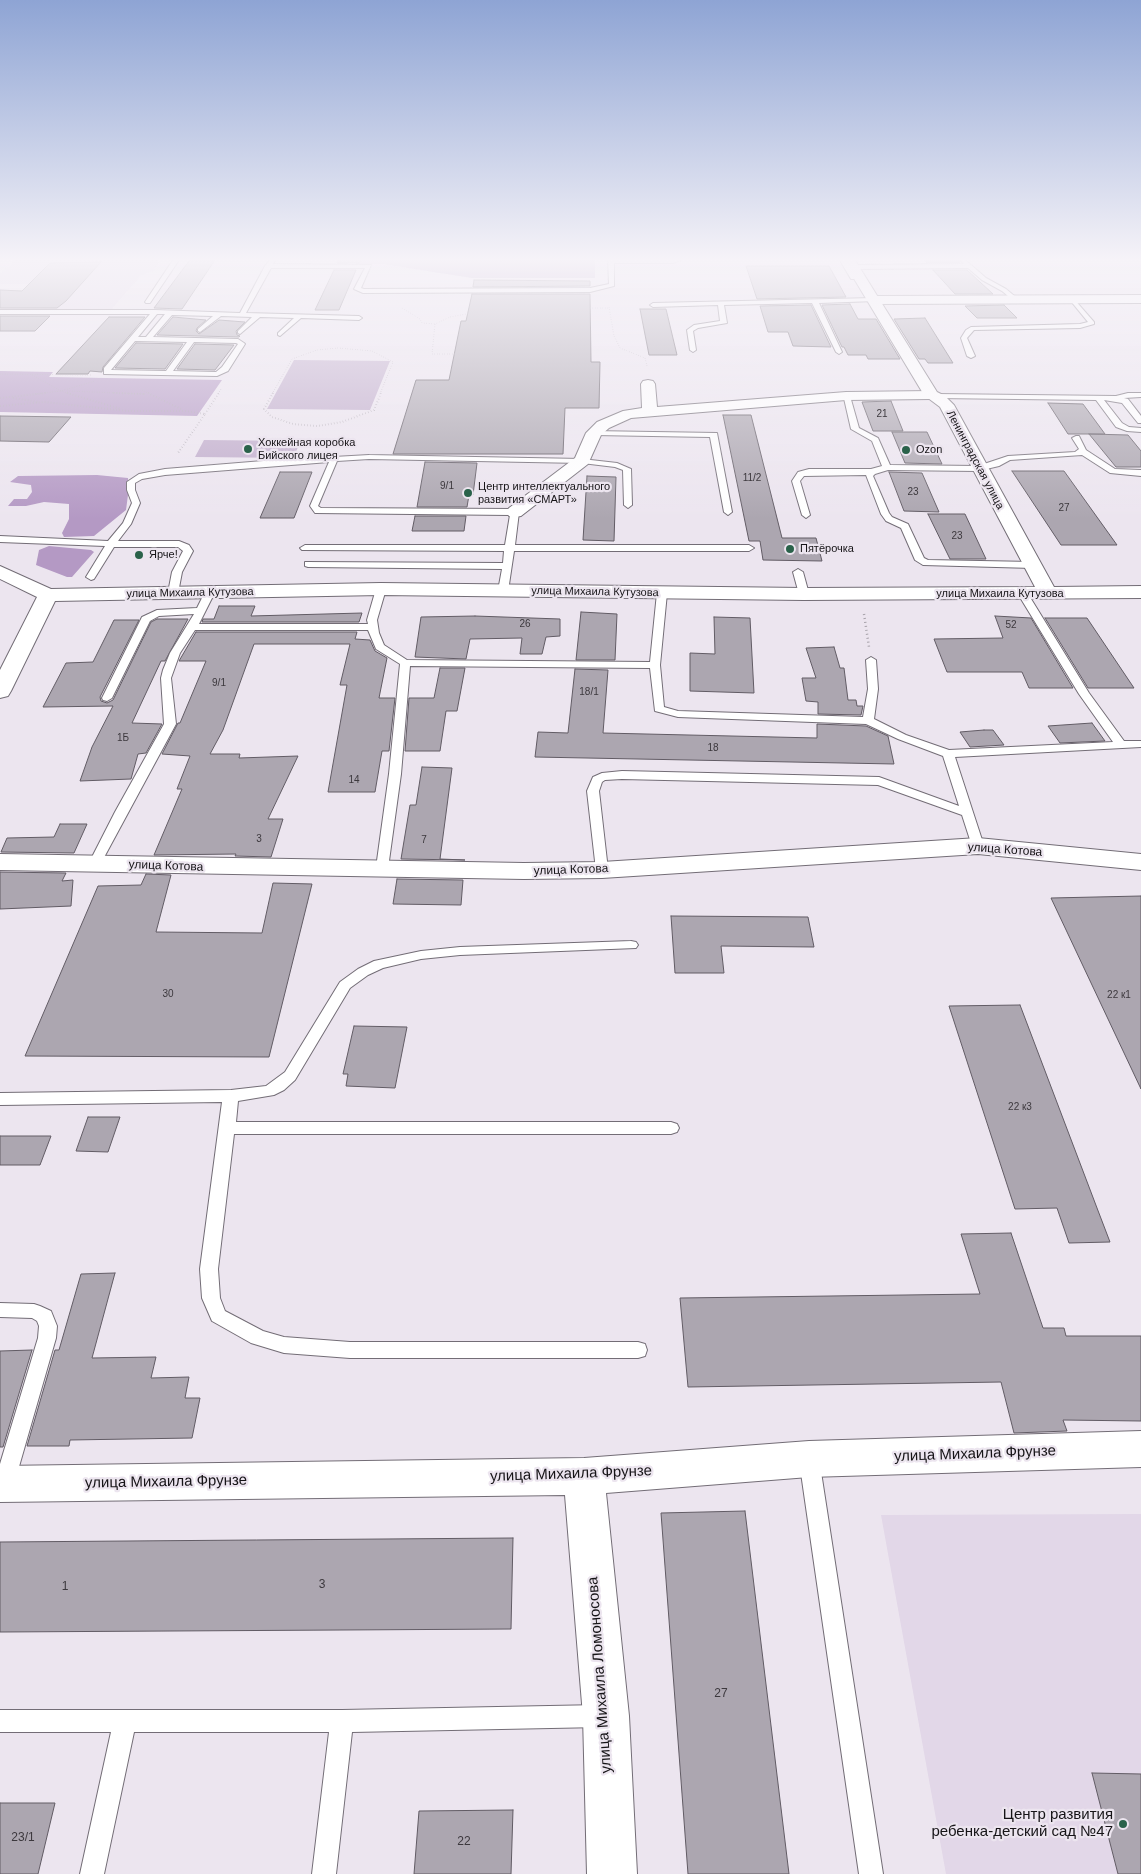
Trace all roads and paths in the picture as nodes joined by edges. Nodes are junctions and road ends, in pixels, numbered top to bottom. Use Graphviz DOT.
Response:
graph roads {
  1 [pos="128,344"];
  2 [pos="189,344"];
  3 [pos="242,344"];
  4 [pos="433,344"];
  5 [pos="618,344"];
  6 [pos="692,344"];
  7 [pos="836,344"];
  8 [pos="902,344"];
  9 [pos="967,344"];
  10 [pos="693,350"];
  11 [pos="840,352"];
  12 [pos="470,354"];
  13 [pos="971,356"];
  14 [pos="31,374"];
  15 [pos="167,374"];
  16 [pos="95,381"];
  17 [pos="648,384"];
  18 [pos="141,390"];
  19 [pos="61,391"];
  20 [pos="149,394"];
  21 [pos="934,395"];
  22 [pos="1141,395"];
  23 [pos="0,396"];
  24 [pos="846,396"];
  25 [pos="7,397"];
  26 [pos="1098,397"];
  27 [pos="1118,398"];
  28 [pos="44,402"];
  29 [pos="0,406"];
  30 [pos="128,411"];
  31 [pos="186,411"];
  32 [pos="650,411"];
  33 [pos="1120,411"];
  34 [pos="1141,421"];
  35 [pos="317,426"];
  36 [pos="1141,430"];
  37 [pos="594,433"];
  38 [pos="1076,438"];
  39 [pos="1082,451"];
  40 [pos="333,460"];
  41 [pos="582,461"];
  42 [pos="887,467"];
  43 [pos="978,469"];
  44 [pos="165,472"];
  45 [pos="872,472"];
  46 [pos="1141,473"];
  47 [pos="628,505"];
  48 [pos="515,512"];
  49 [pos="728,512"];
  50 [pos="806,515"];
  51 [pos="0,539"];
  52 [pos="111,544"];
  53 [pos="306,548"];
  54 [pos="509,548"];
  55 [pos="748,548"];
  56 [pos="308,564"];
  57 [pos="1032,565"];
  58 [pos="506,566"];
  59 [pos="0,572"];
  60 [pos="798,572"];
  61 [pos="91,577"];
  62 [pos="381,589"];
  63 [pos="503,591"];
  64 [pos="210,592"];
  65 [pos="1141,592"];
  66 [pos="172,593"];
  67 [pos="662,593"];
  68 [pos="1048,593"];
  69 [pos="804,594"];
  70 [pos="861,594"];
  71 [pos="1023,594"];
  72 [pos="48,595"];
  73 [pos="200,611"];
  74 [pos="372,627"];
  75 [pos="192,628"];
  76 [pos="871,660"];
  77 [pos="405,663"];
  78 [pos="655,665"];
  79 [pos="0,691"];
  80 [pos="107,698"];
  81 [pos="868,721"];
  82 [pos="1141,744"];
  83 [pos="1121,745"];
  84 [pos="948,754"];
  85 [pos="966,813"];
  86 [pos="978,846"];
  87 [pos="0,862"];
  88 [pos="1141,862"];
  89 [pos="95,863"];
  90 [pos="382,868"];
  91 [pos="602,870"];
  92 [pos="631,945"];
  93 [pos="231,1096"];
  94 [pos="0,1099"];
  95 [pos="227,1128"];
  96 [pos="671,1128"];
  97 [pos="0,1310"];
  98 [pos="638,1350"];
  99 [pos="1141,1449"];
  100 [pos="809,1459"];
  101 [pos="584,1476"];
  102 [pos="2,1484"];
  103 [pos="606,1716"];
  104 [pos="0,1721"];
  105 [pos="125,1721"];
  106 [pos="342,1721"];
  107 [pos="92,1874"];
  108 [pos="324,1874"];
  109 [pos="612,1874"];
  110 [pos="871,1874"];
  1 -- 15 [label="lane"];
  2 -- 15 [label="lane"];
  3 -- 15 [label="lane"];
  4 -- 12 [label="path"];
  5 -- 17 [label="path"];
  6 -- 10 [label="lane"];
  7 -- 11 [label="lane"];
  8 -- 21 [label="street, Ленинградская улица"];
  9 -- 13 [label="lane"];
  14 -- 19 [label="path"];
  16 -- 19 [label="path"];
  17 -- 32 [label="street"];
  18 -- 20 [label="path"];
  19 -- 20 [label="path"];
  19 -- 25 [label="path"];
  19 -- 30 [label="path"];
  20 -- 31 [label="path"];
  21 -- 24 [label="street"];
  21 -- 26 [label="lane"];
  21 -- 43 [label="street, Ленинградская улица"];
  22 -- 27 [label="lane"];
  23 -- 25 [label="path"];
  24 -- 32 [label="street"];
  24 -- 42 [label="lane"];
  25 -- 28 [label="path"];
  26 -- 27 [label="lane"];
  26 -- 33 [label="lane"];
  27 -- 33 [label="lane"];
  28 -- 29 [label="path"];
  28 -- 30 [label="path"];
  30 -- 31 [label="path"];
  31 -- 44 [label="path"];
  32 -- 37 [label="street"];
  33 -- 34 [label="lane"];
  33 -- 36 [label="lane"];
  35 -- 35 [label="path"];
  37 -- 41 [label="street"];
  37 -- 49 [label="lane"];
  38 -- 39 [label="lane"];
  39 -- 43 [label="lane"];
  39 -- 46 [label="lane"];
  40 -- 41 [label="lane"];
  40 -- 44 [label="lane"];
  40 -- 48 [label="lane"];
  41 -- 47 [label="lane"];
  41 -- 48 [label="street"];
  42 -- 43 [label="lane"];
  42 -- 45 [label="lane"];
  43 -- 57 [label="street, Ленинградская улица"];
  44 -- 52 [label="lane"];
  45 -- 50 [label="lane"];
  45 -- 57 [label="lane"];
  48 -- 54 [label="lane"];
  51 -- 52 [label="lane"];
  52 -- 61 [label="lane"];
  52 -- 66 [label="lane"];
  53 -- 54 [label="lane"];
  54 -- 55 [label="lane"];
  54 -- 58 [label="lane"];
  56 -- 58 [label="lane"];
  57 -- 68 [label="street, Ленинградская улица"];
  58 -- 63 [label="lane"];
  59 -- 72 [label="street"];
  60 -- 69 [label="lane"];
  62 -- 63 [label="street, улица Михаила Кутузова"];
  62 -- 64 [label="street, улица Михаила Кутузова"];
  62 -- 74 [label="lane"];
  63 -- 67 [label="street, улица Михаила Кутузова"];
  64 -- 66 [label="street, улица Михаила Кутузова"];
  64 -- 73 [label="lane"];
  65 -- 68 [label="street, улица Михаила Кутузова"];
  66 -- 72 [label="street, улица Михаила Кутузова"];
  67 -- 69 [label="street, улица Михаила Кутузова"];
  67 -- 78 [label="lane"];
  68 -- 71 [label="street, улица Михаила Кутузова"];
  69 -- 70 [label="street, улица Михаила Кутузова"];
  70 -- 71 [label="street, улица Михаила Кутузова"];
  70 -- 76 [label="path"];
  71 -- 83 [label="lane"];
  72 -- 79 [label="street"];
  73 -- 75 [label="lane"];
  73 -- 80 [label="lane"];
  74 -- 75 [label="lane"];
  74 -- 77 [label="lane"];
  75 -- 89 [label="lane"];
  76 -- 81 [label="lane"];
  77 -- 78 [label="lane"];
  77 -- 90 [label="lane"];
  78 -- 81 [label="lane"];
  81 -- 84 [label="lane"];
  82 -- 83 [label="lane"];
  83 -- 84 [label="lane"];
  84 -- 85 [label="lane"];
  85 -- 86 [label="lane"];
  85 -- 91 [label="lane"];
  86 -- 88 [label="street, улица Котова"];
  86 -- 91 [label="street, улица Котова"];
  87 -- 89 [label="street, улица Котова"];
  89 -- 90 [label="street, улица Котова"];
  90 -- 91 [label="street, улица Котова"];
  92 -- 93 [label="lane"];
  93 -- 94 [label="lane"];
  93 -- 95 [label="lane"];
  95 -- 96 [label="lane"];
  95 -- 98 [label="lane"];
  97 -- 102 [label="lane"];
  99 -- 100 [label="street, улица Михаила Фрунзе"];
  100 -- 101 [label="street, улица Михаила Фрунзе"];
  100 -- 110 [label="lane"];
  101 -- 102 [label="street, улица Михаила Фрунзе"];
  101 -- 103 [label="street, улица Михаила Ломоносова"];
  103 -- 106 [label="lane"];
  103 -- 109 [label="street, улица Михаила Ломоносова"];
  104 -- 105 [label="lane"];
  105 -- 106 [label="lane"];
  105 -- 107 [label="lane"];
  106 -- 108 [label="lane"];
}
